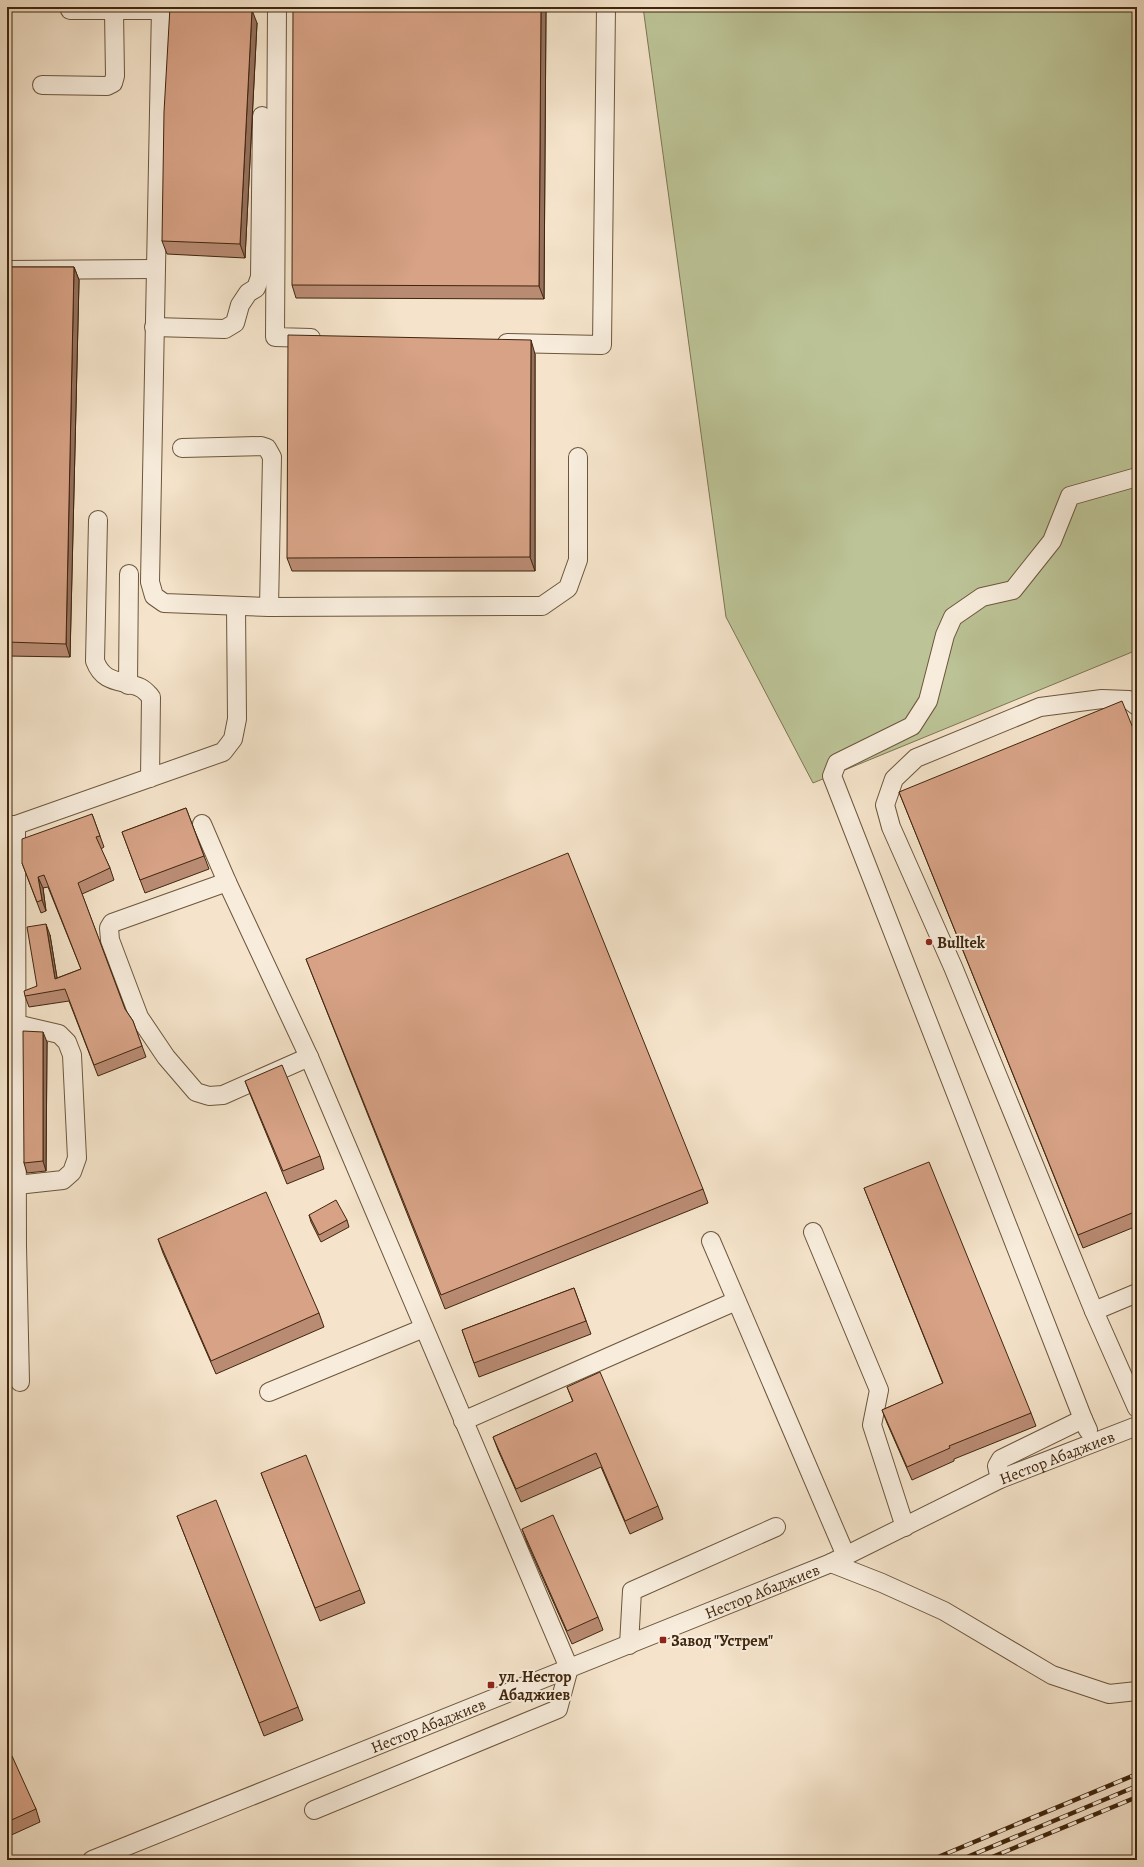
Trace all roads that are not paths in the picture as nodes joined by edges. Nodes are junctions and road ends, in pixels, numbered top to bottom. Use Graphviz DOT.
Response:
graph roads {
  1 [pos="277,7"];
  2 [pos="606,7"];
  3 [pos="161,9"];
  4 [pos="70,10"];
  5 [pos="114,10"];
  6 [pos="42,85"];
  7 [pos="262,116"];
  8 [pos="155,268"];
  9 [pos="7,270"];
  10 [pos="154,327"];
  11 [pos="330,339"];
  12 [pos="490,342"];
  13 [pos="182,448"];
  14 [pos="578,457"];
  15 [pos="1137,477"];
  16 [pos="98,520"];
  17 [pos="129,574"];
  18 [pos="236,607"];
  19 [pos="269,607"];
  20 [pos="128,685"];
  21 [pos="1137,706"];
  22 [pos="150,778"];
  23 [pos="202,824"];
  24 [pos="11,825"];
  25 [pos="227,882"];
  26 [pos="16,1024"];
  27 [pos="309,1057"];
  28 [pos="17,1185"];
  29 [pos="812,1232"];
  30 [pos="711,1241"];
  31 [pos="12,1246"];
  32 [pos="1137,1293"];
  33 [pos="736,1301"];
  34 [pos="1094,1311"];
  35 [pos="424,1328"];
  36 [pos="20,1382"];
  37 [pos="269,1392"];
  38 [pos="1137,1408"];
  39 [pos="1083,1419"];
  40 [pos="463,1421"];
  41 [pos="1137,1426"];
  42 [pos="1094,1443"];
  43 [pos="1000,1479"];
  44 [pos="776,1527"];
  45 [pos="905,1527"];
  46 [pos="838,1560"];
  47 [pos="629,1645"];
  48 [pos="569,1668"];
  49 [pos="1137,1691"];
  50 [pos="314,1810"];
  51 [pos="92,1860"];
  1 -- 11 [label="street"];
  2 -- 12 [label="street"];
  3 -- 5 [label="street"];
  3 -- 8 [label="street"];
  4 -- 5 [label="street"];
  5 -- 6 [label="street"];
  7 -- 10 [label="street"];
  8 -- 9 [label="street"];
  8 -- 10 [label="street"];
  10 -- 18 [label="street"];
  13 -- 19 [label="street"];
  14 -- 19 [label="street"];
  15 -- 39 [label="street"];
  16 -- 20 [label="street"];
  17 -- 20 [label="street"];
  18 -- 19 [label="street"];
  18 -- 22 [label="street"];
  20 -- 22 [label="street"];
  21 -- 34 [label="street"];
  22 -- 24 [label="street"];
  23 -- 25 [label="street"];
  24 -- 26 [label="street"];
  25 -- 27 [label="street"];
  25 -- 27 [label="street"];
  26 -- 28 [label="street"];
  26 -- 28 [label="street"];
  27 -- 35 [label="street"];
  28 -- 31 [label="street"];
  29 -- 45 [label="street"];
  30 -- 33 [label="street"];
  31 -- 36 [label="street"];
  32 -- 34 [label="street"];
  33 -- 40 [label="street"];
  33 -- 46 [label="street"];
  34 -- 38 [label="street"];
  35 -- 37 [label="street"];
  35 -- 40 [label="street"];
  39 -- 42 [label="street"];
  39 -- 43 [label="street"];
  40 -- 48 [label="street"];
  41 -- 42 [label="street, Нестор Абаджиев"];
  42 -- 43 [label="street, Нестор Абаджиев"];
  43 -- 45 [label="street, Нестор Абаджиев"];
  44 -- 47 [label="street"];
  45 -- 46 [label="street, Нестор Абаджиев"];
  46 -- 47 [label="street, Нестор Абаджиев"];
  46 -- 49 [label="street"];
  47 -- 48 [label="street, Нестор Абаджиев"];
  48 -- 50 [label="street"];
  48 -- 51 [label="street, Нестор Абаджиев"];
}
